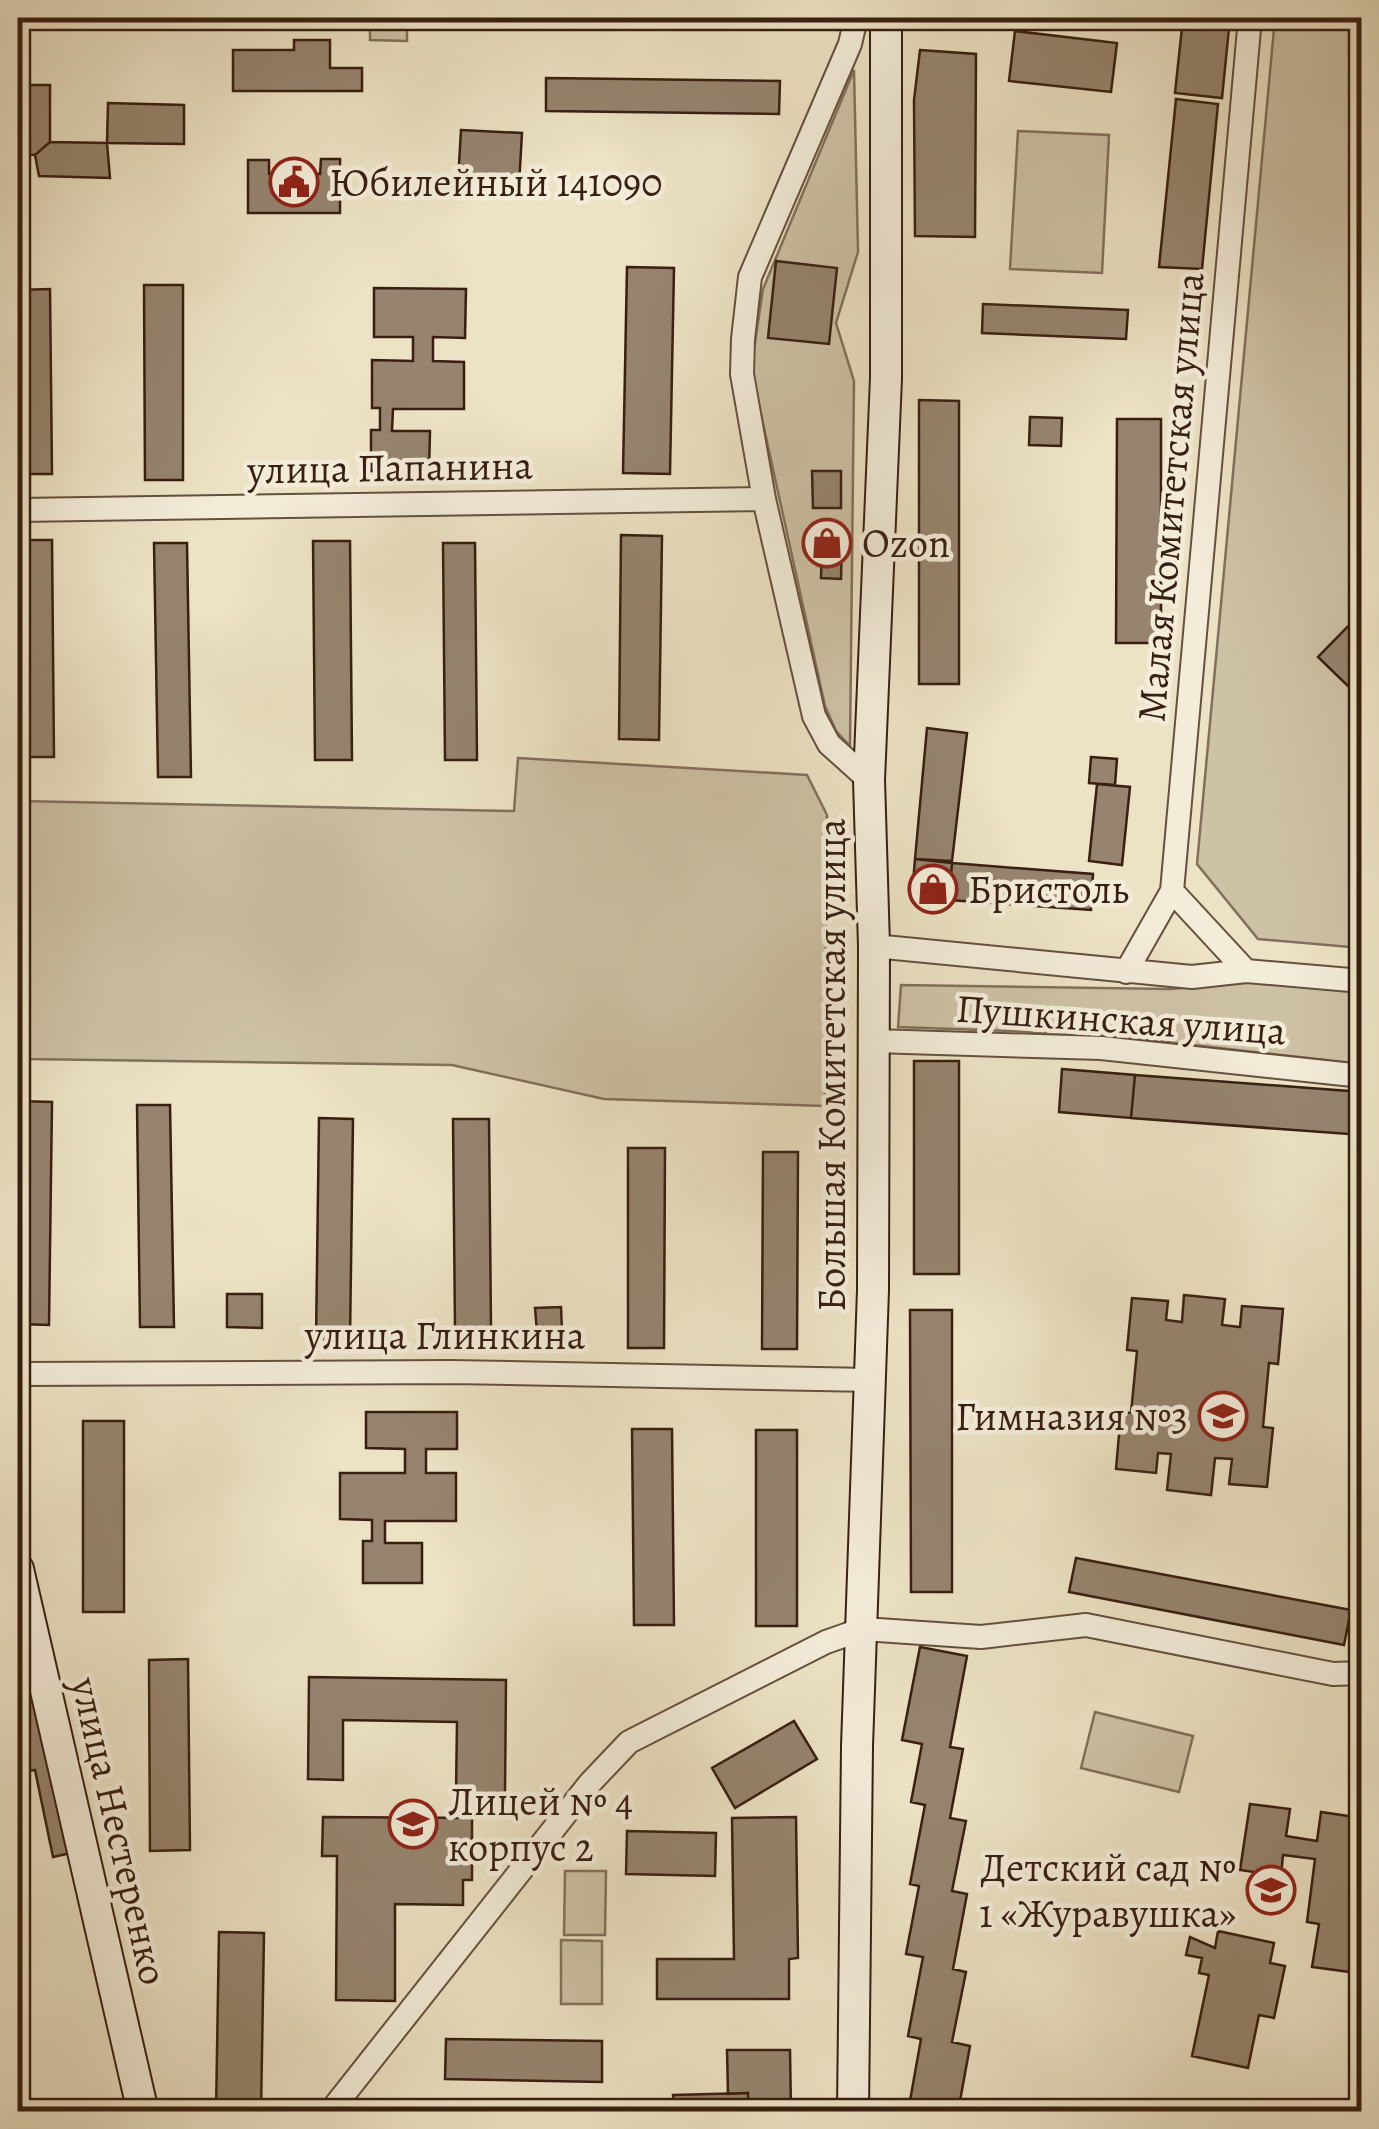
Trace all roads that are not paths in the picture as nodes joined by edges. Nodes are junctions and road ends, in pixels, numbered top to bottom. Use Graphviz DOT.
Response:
graph roads {
  1 [pos="856,18"];
  2 [pos="1250,18"];
  3 [pos="886,30"];
  4 [pos="850,44"];
  5 [pos="764,499"];
  6 [pos="18,510"];
  7 [pos="869,780"];
  8 [pos="1172,890"];
  9 [pos="874,946"];
  10 [pos="1246,971"];
  11 [pos="1126,972"];
  12 [pos="1362,981"];
  13 [pos="874,1041"];
  14 [pos="1362,1076"];
  15 [pos="18,1374"];
  16 [pos="872,1380"];
  17 [pos="18,1569"];
  18 [pos="863,1629"];
  19 [pos="1362,1673"];
  20 [pos="143,2112"];
  21 [pos="330,2112"];
  22 [pos="853,2112"];
  1 -- 4 [label="street"];
  2 -- 8 [label="street, Малая Комитетская улица"];
  3 -- 4 [label="street"];
  3 -- 7 [label="street, Большая Комитетская улица"];
  4 -- 5 [label="street"];
  5 -- 6 [label="street, улица Папанина"];
  5 -- 7 [label="street"];
  7 -- 9 [label="street, Большая Комитетская улица"];
  8 -- 10 [label="street"];
  8 -- 11 [label="street, Малая Комитетская улица"];
  9 -- 11 [label="street, Пушкинская улица"];
  9 -- 13 [label="street, Большая Комитетская улица"];
  10 -- 11 [label="street, Пушкинская улица"];
  10 -- 12 [label="street, Пушкинская улица"];
  13 -- 14 [label="street, Пушкинская улица"];
  13 -- 16 [label="street, Большая Комитетская улица"];
  15 -- 16 [label="street, улица Глинкина"];
  16 -- 18 [label="street, Большая Комитетская улица"];
  17 -- 20 [label="street, улица Нестеренко"];
  18 -- 19 [label="street"];
  18 -- 21 [label="street"];
  18 -- 22 [label="street, Большая Комитетская улица"];
}
